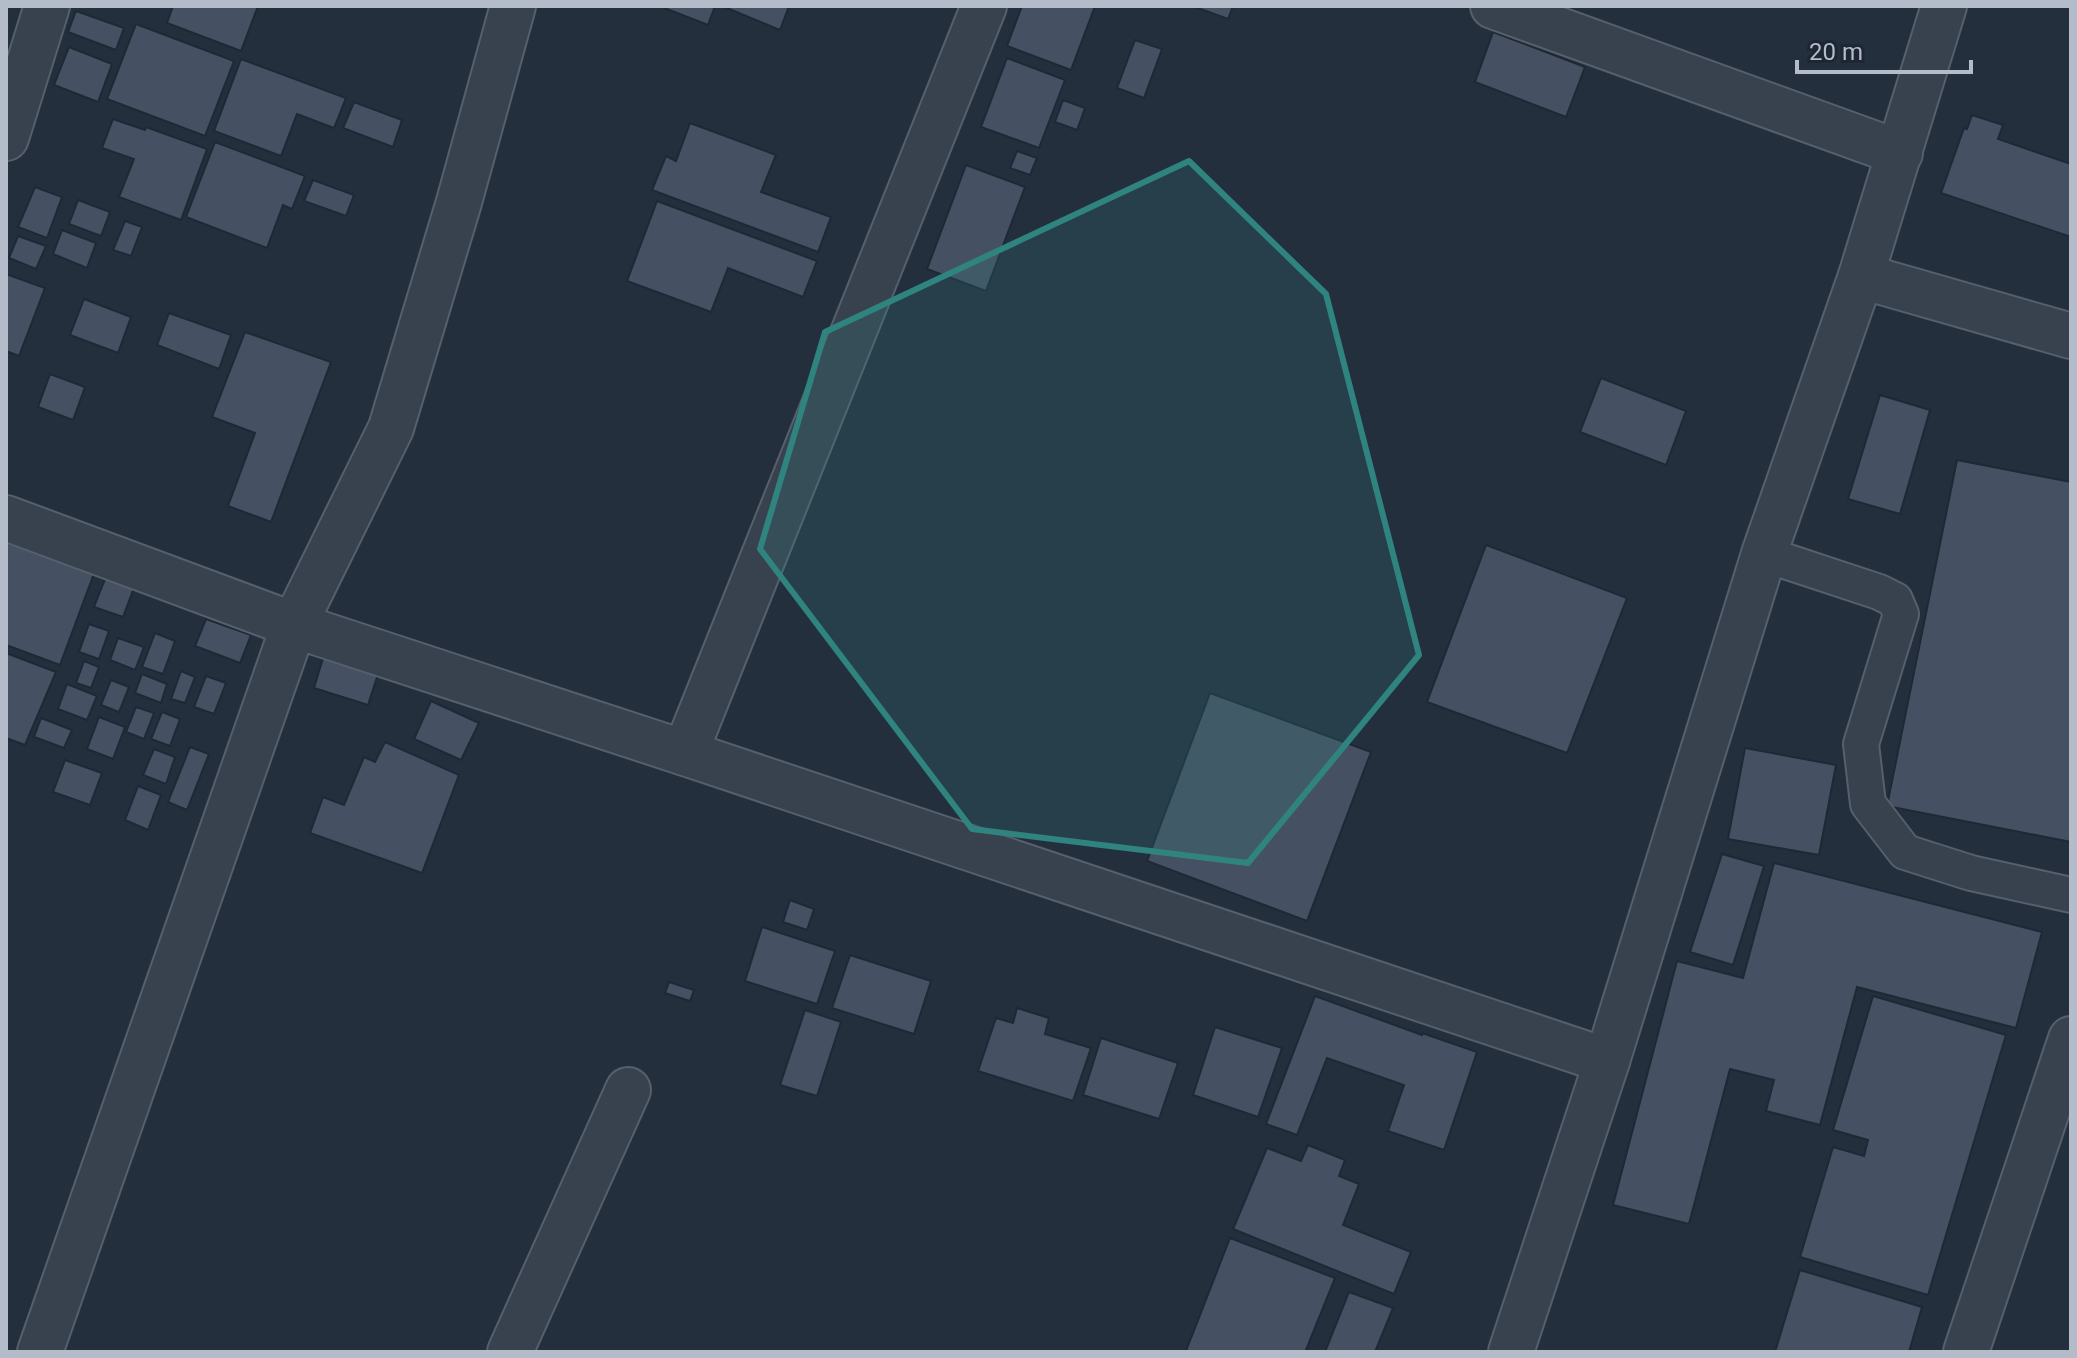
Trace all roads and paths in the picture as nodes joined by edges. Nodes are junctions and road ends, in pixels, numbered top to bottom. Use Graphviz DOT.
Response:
graph roads {
  1 [pos="47,6"];
  2 [pos="513,6"];
  3 [pos="984,6"];
  4 [pos="1493,6"];
  5 [pos="1944,6"];
  6 [pos="6,138"];
  7 [pos="1900,153"];
  8 [pos="1861,276"];
  9 [pos="2071,336"];
  10 [pos="6,518"];
  11 [pos="1764,554"];
  12 [pos="294,625"];
  13 [pos="685,753"];
  14 [pos="2071,895"];
  15 [pos="2071,1039"];
  16 [pos="1607,1061"];
  17 [pos="628,1090"];
  18 [pos="40,1352"];
  19 [pos="510,1352"];
  20 [pos="1511,1352"];
  21 [pos="1966,1352"];
  1 -- 6 [label="street"];
  2 -- 12 [label="street"];
  3 -- 13 [label="street"];
  4 -- 7 [label="street"];
  5 -- 7 [label="street"];
  7 -- 8 [label="street"];
  8 -- 9 [label="street"];
  8 -- 11 [label="street"];
  10 -- 12 [label="street"];
  11 -- 14 [label="lane"];
  11 -- 16 [label="street"];
  12 -- 13 [label="street"];
  12 -- 18 [label="street"];
  13 -- 16 [label="street"];
  15 -- 21 [label="street"];
  16 -- 20 [label="street"];
  17 -- 19 [label="street"];
}
